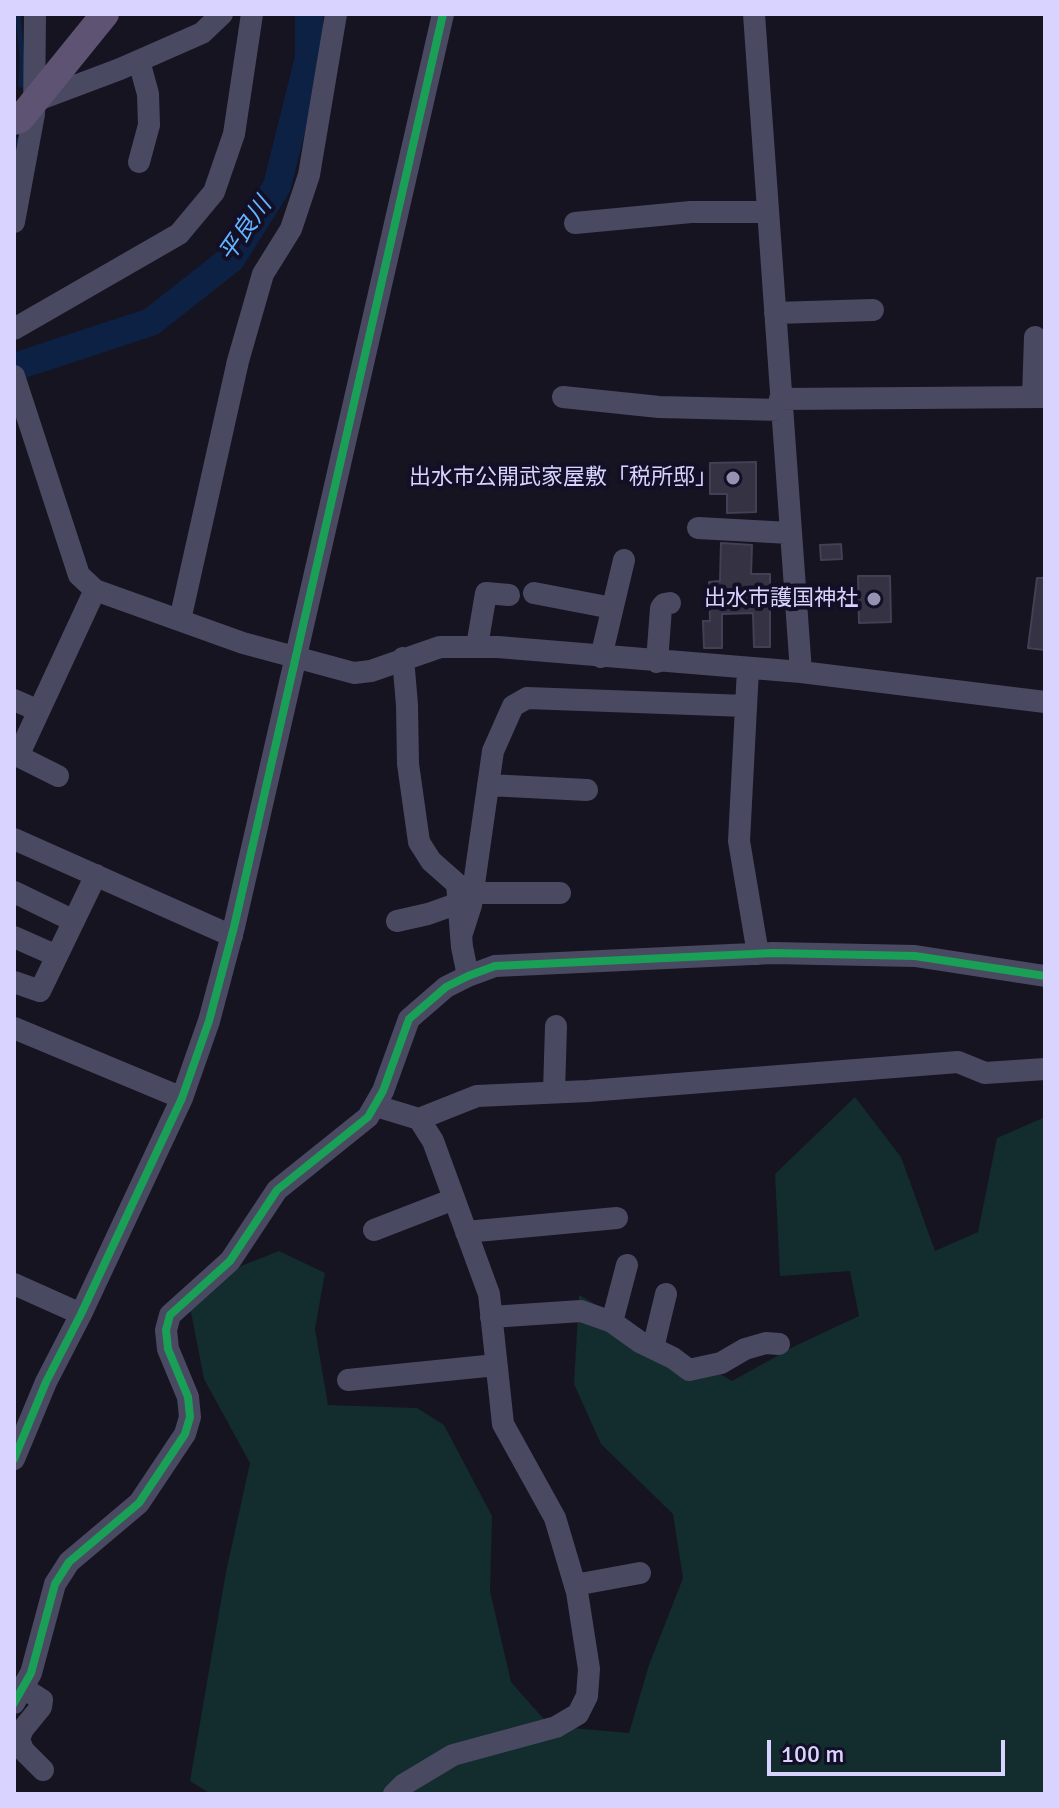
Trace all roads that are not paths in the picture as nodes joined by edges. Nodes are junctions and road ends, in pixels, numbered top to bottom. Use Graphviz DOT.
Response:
graph roads {
  1 [pos="35,14"];
  2 [pos="105,14"];
  3 [pos="222,14"];
  4 [pos="252,14"];
  5 [pos="336,14"];
  6 [pos="443,14"];
  7 [pos="754,14"];
  8 [pos="139,61"];
  9 [pos="24,111"];
  10 [pos="139,162"];
  11 [pos="768,212"];
  12 [pos="14,222"];
  13 [pos="575,223"];
  14 [pos="873,310"];
  15 [pos="775,313"];
  16 [pos="14,329"];
  17 [pos="1035,337"];
  18 [pos="14,376"];
  19 [pos="563,397"];
  20 [pos="1039,397"];
  21 [pos="781,404"];
  22 [pos="698,528"];
  23 [pos="790,533"];
  24 [pos="624,560"];
  25 [pos="95,590"];
  26 [pos="534,593"];
  27 [pos="509,595"];
  28 [pos="670,603"];
  29 [pos="612,608"];
  30 [pos="180,620"];
  31 [pos="477,646"];
  32 [pos="295,658"];
  33 [pos="403,658"];
  34 [pos="606,658"];
  35 [pos="657,662"];
  36 [pos="748,669"];
  37 [pos="801,672"];
  38 [pos="14,700"];
  39 [pos="1045,702"];
  40 [pos="746,706"];
  41 [pos="39,711"];
  42 [pos="16,755"];
  43 [pos="58,776"];
  44 [pos="488,785"];
  45 [pos="587,790"];
  46 [pos="14,839"];
  47 [pos="96,875"];
  48 [pos="14,892"];
  49 [pos="560,893"];
  50 [pos="466,898"];
  51 [pos="74,921"];
  52 [pos="397,921"];
  53 [pos="232,936"];
  54 [pos="14,937"];
  55 [pos="758,954"];
  56 [pos="57,956"];
  57 [pos="468,976"];
  58 [pos="1045,976"];
  59 [pos="14,982"];
  60 [pos="556,1026"];
  61 [pos="14,1028"];
  62 [pos="1045,1069"];
  63 [pos="554,1092"];
  64 [pos="182,1098"];
  65 [pos="376,1106"];
  66 [pos="419,1119"];
  67 [pos="454,1199"];
  68 [pos="617,1218"];
  69 [pos="374,1230"];
  70 [pos="466,1232"];
  71 [pos="627,1265"];
  72 [pos="14,1284"];
  73 [pos="666,1294"];
  74 [pos="81,1314"];
  75 [pos="491,1317"];
  76 [pos="612,1322"];
  77 [pos="779,1344"];
  78 [pos="653,1348"];
  79 [pos="496,1365"];
  80 [pos="348,1380"];
  81 [pos="14,1459"];
  82 [pos="640,1573"];
  83 [pos="575,1585"];
  84 [pos="18,1695"];
  85 [pos="43,1770"];
  86 [pos="394,1794"];
  1 -- 9 [label="street"];
  2 -- 9 [label="main road"];
  3 -- 8 [label="street"];
  4 -- 16 [label="street"];
  5 -- 30 [label="street"];
  6 -- 32 [label="street"];
  7 -- 11 [label="street"];
  8 -- 9 [label="street"];
  8 -- 10 [label="street"];
  9 -- 12 [label="street"];
  11 -- 13 [label="street"];
  11 -- 15 [label="street"];
  14 -- 15 [label="street"];
  15 -- 21 [label="street"];
  17 -- 20 [label="street"];
  18 -- 25 [label="street"];
  19 -- 21 [label="street"];
  20 -- 21 [label="street"];
  21 -- 23 [label="street"];
  22 -- 23 [label="street"];
  23 -- 37 [label="street"];
  24 -- 29 [label="street"];
  25 -- 30 [label="street"];
  25 -- 41 [label="street"];
  26 -- 29 [label="street"];
  27 -- 31 [label="street"];
  28 -- 35 [label="street"];
  29 -- 34 [label="street"];
  30 -- 32 [label="street"];
  31 -- 33 [label="street"];
  31 -- 34 [label="street"];
  32 -- 33 [label="street"];
  32 -- 53 [label="street"];
  33 -- 50 [label="street"];
  34 -- 35 [label="street"];
  35 -- 36 [label="street"];
  36 -- 37 [label="street"];
  36 -- 40 [label="street"];
  37 -- 39 [label="street"];
  38 -- 41 [label="street"];
  40 -- 44 [label="street"];
  40 -- 55 [label="street"];
  41 -- 42 [label="street"];
  42 -- 43 [label="street"];
  44 -- 45 [label="street"];
  44 -- 50 [label="street"];
  46 -- 47 [label="street"];
  47 -- 51 [label="street"];
  47 -- 53 [label="street"];
  48 -- 51 [label="street"];
  49 -- 50 [label="street"];
  50 -- 52 [label="street"];
  50 -- 57 [label="street"];
  51 -- 56 [label="street"];
  53 -- 64 [label="street"];
  54 -- 56 [label="street"];
  55 -- 57 [label="street"];
  55 -- 58 [label="street"];
  56 -- 59 [label="street"];
  57 -- 65 [label="street"];
  60 -- 63 [label="street"];
  61 -- 64 [label="street"];
  62 -- 63 [label="street"];
  63 -- 66 [label="street"];
  64 -- 74 [label="street"];
  65 -- 66 [label="street"];
  65 -- 84 [label="street"];
  66 -- 67 [label="street"];
  67 -- 69 [label="street"];
  67 -- 70 [label="street"];
  68 -- 70 [label="street"];
  70 -- 75 [label="street"];
  71 -- 76 [label="street"];
  72 -- 74 [label="street"];
  73 -- 78 [label="street"];
  74 -- 81 [label="street"];
  75 -- 76 [label="street"];
  75 -- 79 [label="street"];
  76 -- 78 [label="street"];
  77 -- 78 [label="street"];
  79 -- 80 [label="street"];
  79 -- 83 [label="street"];
  82 -- 83 [label="street"];
  83 -- 86 [label="street"];
  84 -- 85 [label="street"];
}
